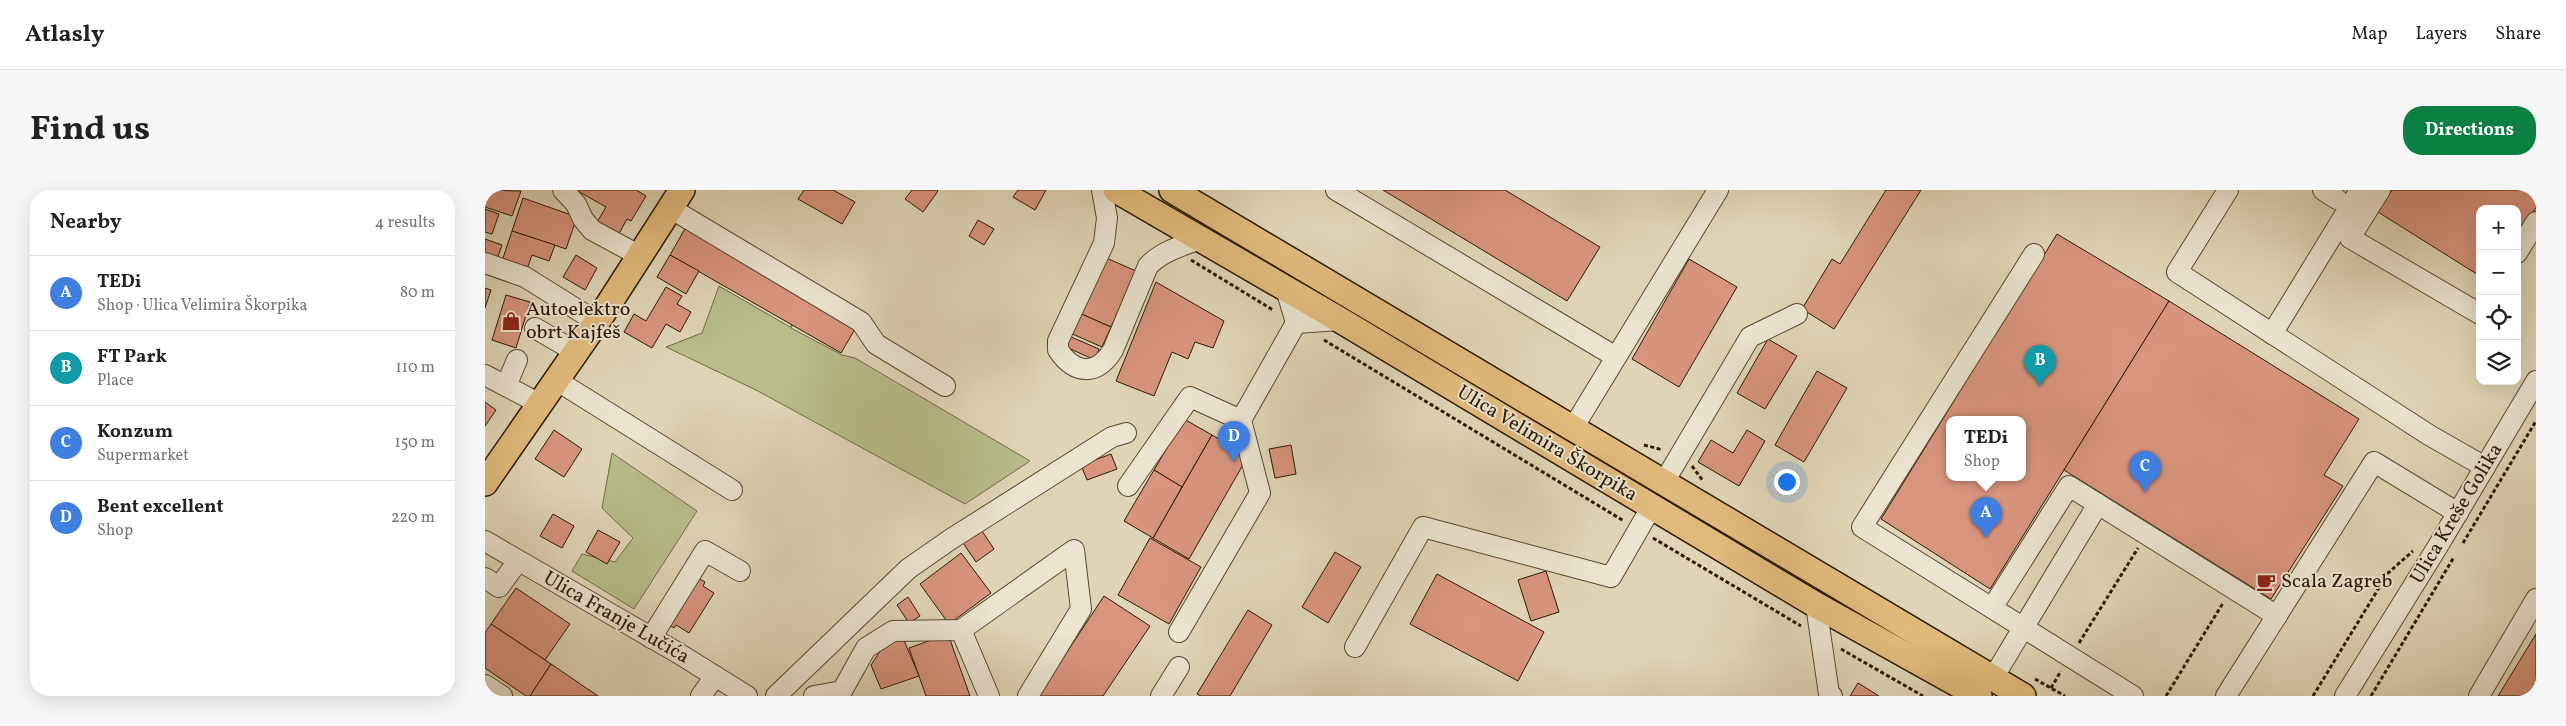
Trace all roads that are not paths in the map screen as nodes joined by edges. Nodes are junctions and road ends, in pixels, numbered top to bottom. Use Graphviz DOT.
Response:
graph roads {
  1 [pos="563,190"];
  2 [pos="1102,190"];
  3 [pos="1116,190"];
  4 [pos="1172,190"];
  5 [pos="1336,190"];
  6 [pos="1718,190"];
  7 [pos="2228,190"];
  8 [pos="2361,190"];
  9 [pos="2380,190"];
  10 [pos="676,199"];
  11 [pos="2536,222"];
  12 [pos="1200,239"];
  13 [pos="2518,250"];
  14 [pos="2034,254"];
  15 [pos="640,256"];
  16 [pos="485,263"];
  17 [pos="1286,290"];
  18 [pos="2476,312"];
  19 [pos="1797,314"];
  20 [pos="1341,320"];
  21 [pos="597,322"];
  22 [pos="1296,323"];
  23 [pos="535,328"];
  24 [pos="2272,334"];
  25 [pos="576,352"];
  26 [pos="1616,357"];
  27 [pos="517,360"];
  28 [pos="485,375"];
  29 [pos="556,380"];
  30 [pos="2536,381"];
  31 [pos="506,386"];
  32 [pos="945,386"];
  33 [pos="540,404"];
  34 [pos="1241,420"];
  35 [pos="1573,428"];
  36 [pos="1126,433"];
  37 [pos="2485,466"];
  38 [pos="488,471"];
  39 [pos="1664,482"];
  40 [pos="1128,486"];
  41 [pos="732,490"];
  42 [pos="1652,506"];
  43 [pos="2104,508"];
  44 [pos="2458,513"];
  45 [pos="485,541"];
  46 [pos="518,560"];
  47 [pos="740,571"];
  48 [pos="485,578"];
  49 [pos="2536,599"];
  50 [pos="1816,605"];
  51 [pos="1992,608"];
  52 [pos="2277,616"];
  53 [pos="961,630"];
  54 [pos="2028,631"];
  55 [pos="1179,632"];
  56 [pos="651,638"];
  57 [pos="1355,647"];
  58 [pos="1179,667"];
  59 [pos="715,676"];
  60 [pos="485,685"];
  61 [pos="2007,686"];
  62 [pos="843,694"];
  63 [pos="502,696"];
  64 [pos="701,696"];
  65 [pos="747,696"];
  66 [pos="776,696"];
  67 [pos="814,696"];
  68 [pos="989,696"];
  69 [pos="1028,696"];
  70 [pos="1161,696"];
  71 [pos="1832,696"];
  72 [pos="2133,696"];
  73 [pos="2226,696"];
  74 [pos="2345,696"];
  75 [pos="2479,696"];
  1 -- 15 [label="street"];
  2 -- 12 [label="street"];
  3 -- 12 [label="main road, Ulica Velimira Škorpika"];
  4 -- 35 [label="main road, Ulica Velimira Škorpika"];
  5 -- 26 [label="street"];
  6 -- 26 [label="street"];
  7 -- 24 [label="street"];
  8 -- 24 [label="street"];
  9 -- 18 [label="street"];
  10 -- 15 [label="main road"];
  10 -- 32 [label="street"];
  11 -- 13 [label="street"];
  12 -- 17 [label="main road, Ulica Velimira Škorpika"];
  14 -- 51 [label="street"];
  15 -- 21 [label="main road"];
  16 -- 21 [label="street"];
  17 -- 20 [label="main road, Ulica Velimira Škorpika"];
  17 -- 22 [label="street"];
  19 -- 39 [label="street"];
  20 -- 22 [label="street"];
  20 -- 42 [label="main road, Ulica Velimira Škorpika"];
  21 -- 25 [label="main road"];
  22 -- 34 [label="street"];
  23 -- 25 [label="street"];
  24 -- 37 [label="street"];
  25 -- 29 [label="main road"];
  26 -- 35 [label="street"];
  27 -- 31 [label="street"];
  28 -- 31 [label="street"];
  29 -- 33 [label="main road"];
  29 -- 41 [label="street"];
  30 -- 37 [label="street, Ulica Kreše Golika"];
  31 -- 33 [label="street"];
  33 -- 38 [label="main road"];
  34 -- 40 [label="street"];
  34 -- 55 [label="street"];
  35 -- 39 [label="main road, Ulica Velimira Škorpika"];
  36 -- 66 [label="street"];
  37 -- 44 [label="street, Ulica Kreše Golika"];
  39 -- 61 [label="main road, Ulica Velimira Škorpika"];
  42 -- 50 [label="main road, Ulica Velimira Škorpika"];
  42 -- 57 [label="street"];
  43 -- 51 [label="street"];
  43 -- 52 [label="street"];
  43 -- 54 [label="street"];
  44 -- 52 [label="street"];
  44 -- 74 [label="street, Ulica Kreše Golika"];
  45 -- 46 [label="street, Ulica Franje Lučića"];
  46 -- 48 [label="street"];
  46 -- 56 [label="street, Ulica Franje Lučića"];
  47 -- 56 [label="street"];
  49 -- 75 [label="street"];
  50 -- 61 [label="main road, Ulica Velimira Škorpika"];
  50 -- 71 [label="street"];
  51 -- 54 [label="street"];
  52 -- 73 [label="street"];
  53 -- 62 [label="street"];
  53 -- 68 [label="street"];
  53 -- 69 [label="street"];
  54 -- 61 [label="street"];
  54 -- 72 [label="street"];
  56 -- 59 [label="street, Ulica Franje Lučića"];
  58 -- 70 [label="street"];
  59 -- 64 [label="street"];
  59 -- 65 [label="street, Ulica Franje Lučića"];
  60 -- 63 [label="street"];
  62 -- 67 [label="street"];
}
